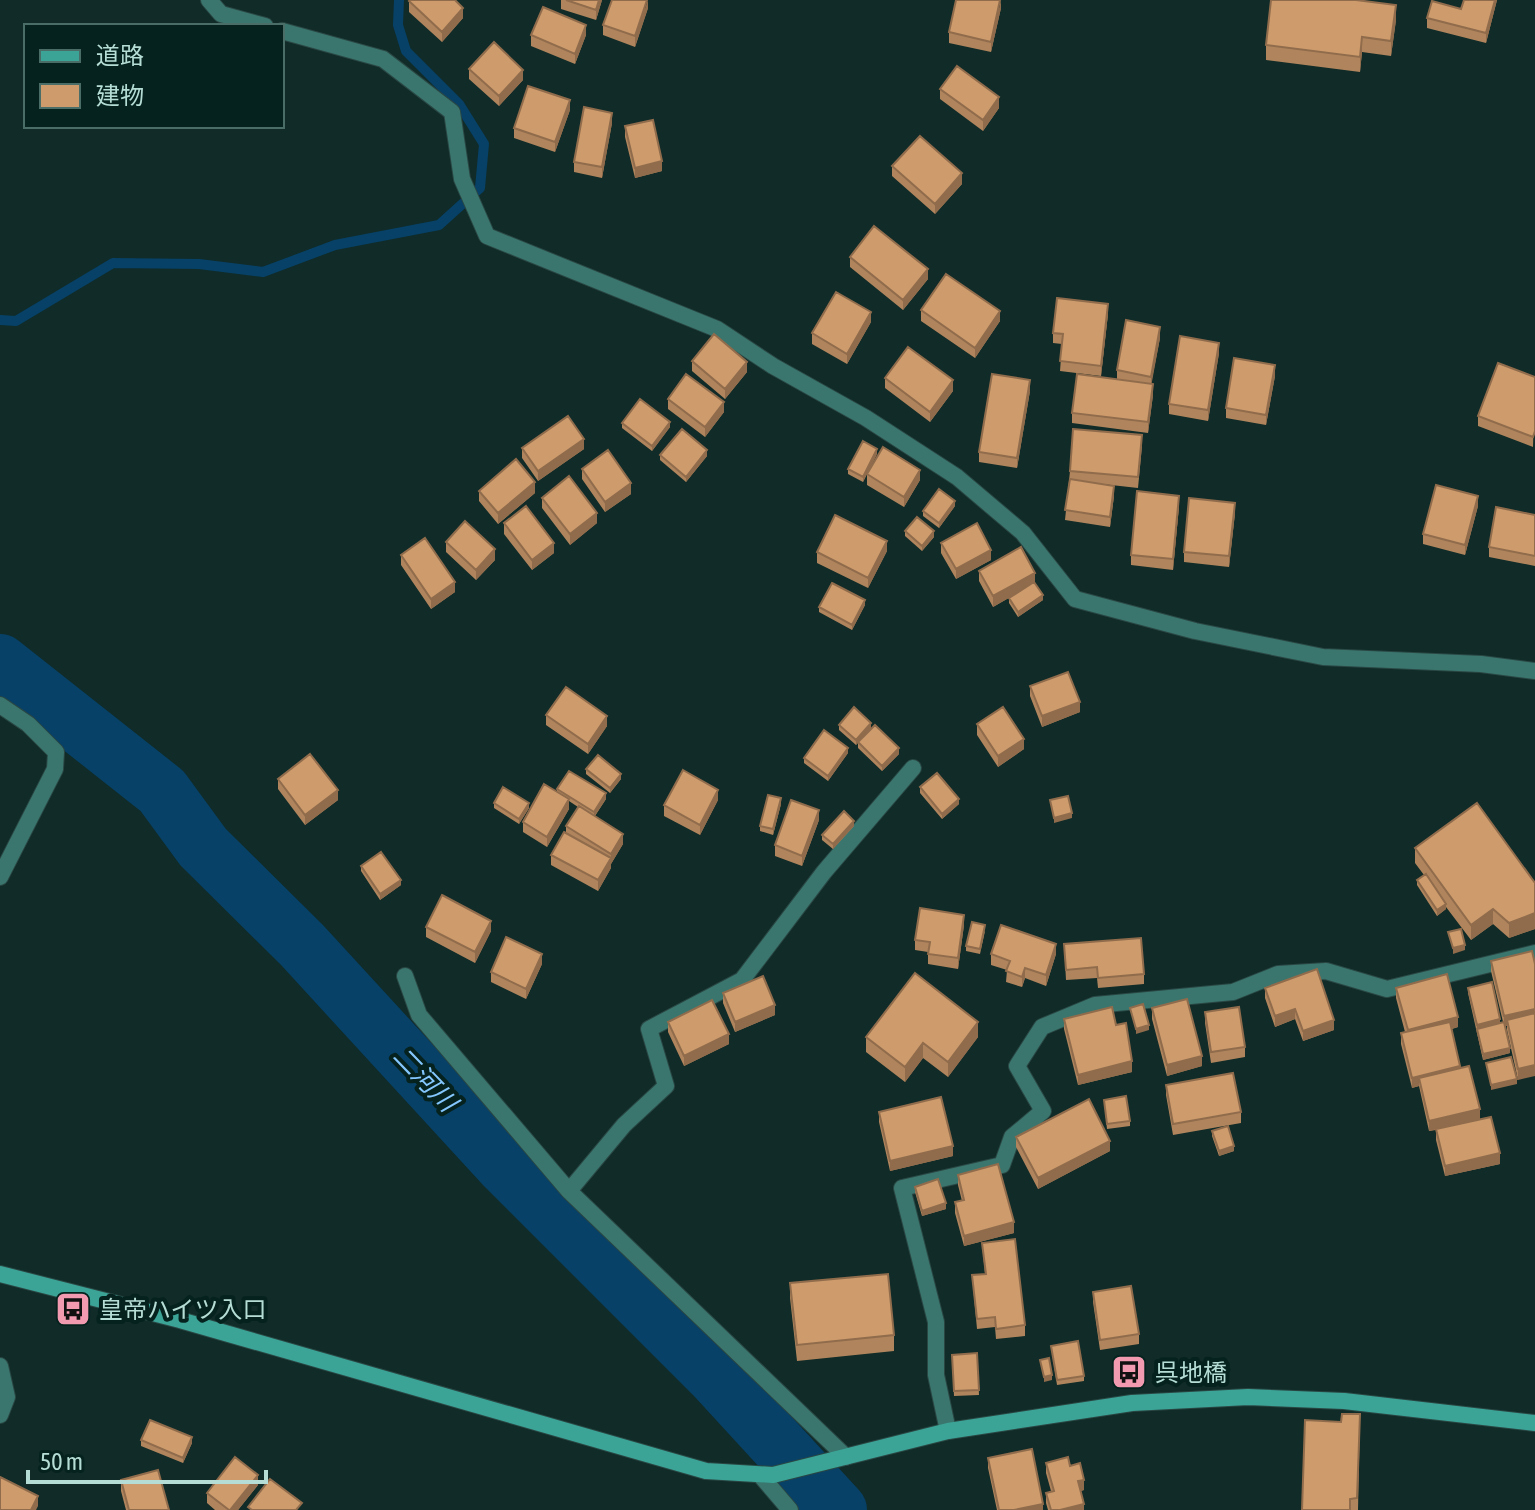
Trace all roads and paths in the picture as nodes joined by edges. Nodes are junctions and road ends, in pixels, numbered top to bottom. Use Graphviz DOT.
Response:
graph roads {
  1 [pos="209,0"];
  2 [pos="258,24"];
  3 [pos="284,32"];
  4 [pos="1535,671"];
  5 [pos="0,705"];
  6 [pos="913,768"];
  7 [pos="0,877"];
  8 [pos="1535,953"];
  9 [pos="405,976"];
  10 [pos="569,1191"];
  11 [pos="0,1274"];
  12 [pos="0,1366"];
  13 [pos="0,1415"];
  14 [pos="1535,1423"];
  15 [pos="948,1431"];
  16 [pos="838,1459"];
  17 [pos="767,1476"];
  18 [pos="790,1510"];
  1 -- 2 [label="street"];
  3 -- 4 [label="street"];
  5 -- 7 [label="street"];
  6 -- 10 [label="street"];
  8 -- 15 [label="street"];
  9 -- 10 [label="street"];
  10 -- 16 [label="street"];
  11 -- 17 [label="street"];
  12 -- 13 [label="street"];
  14 -- 15 [label="street"];
  15 -- 16 [label="street"];
  16 -- 17 [label="street"];
  17 -- 18 [label="street"];
}
